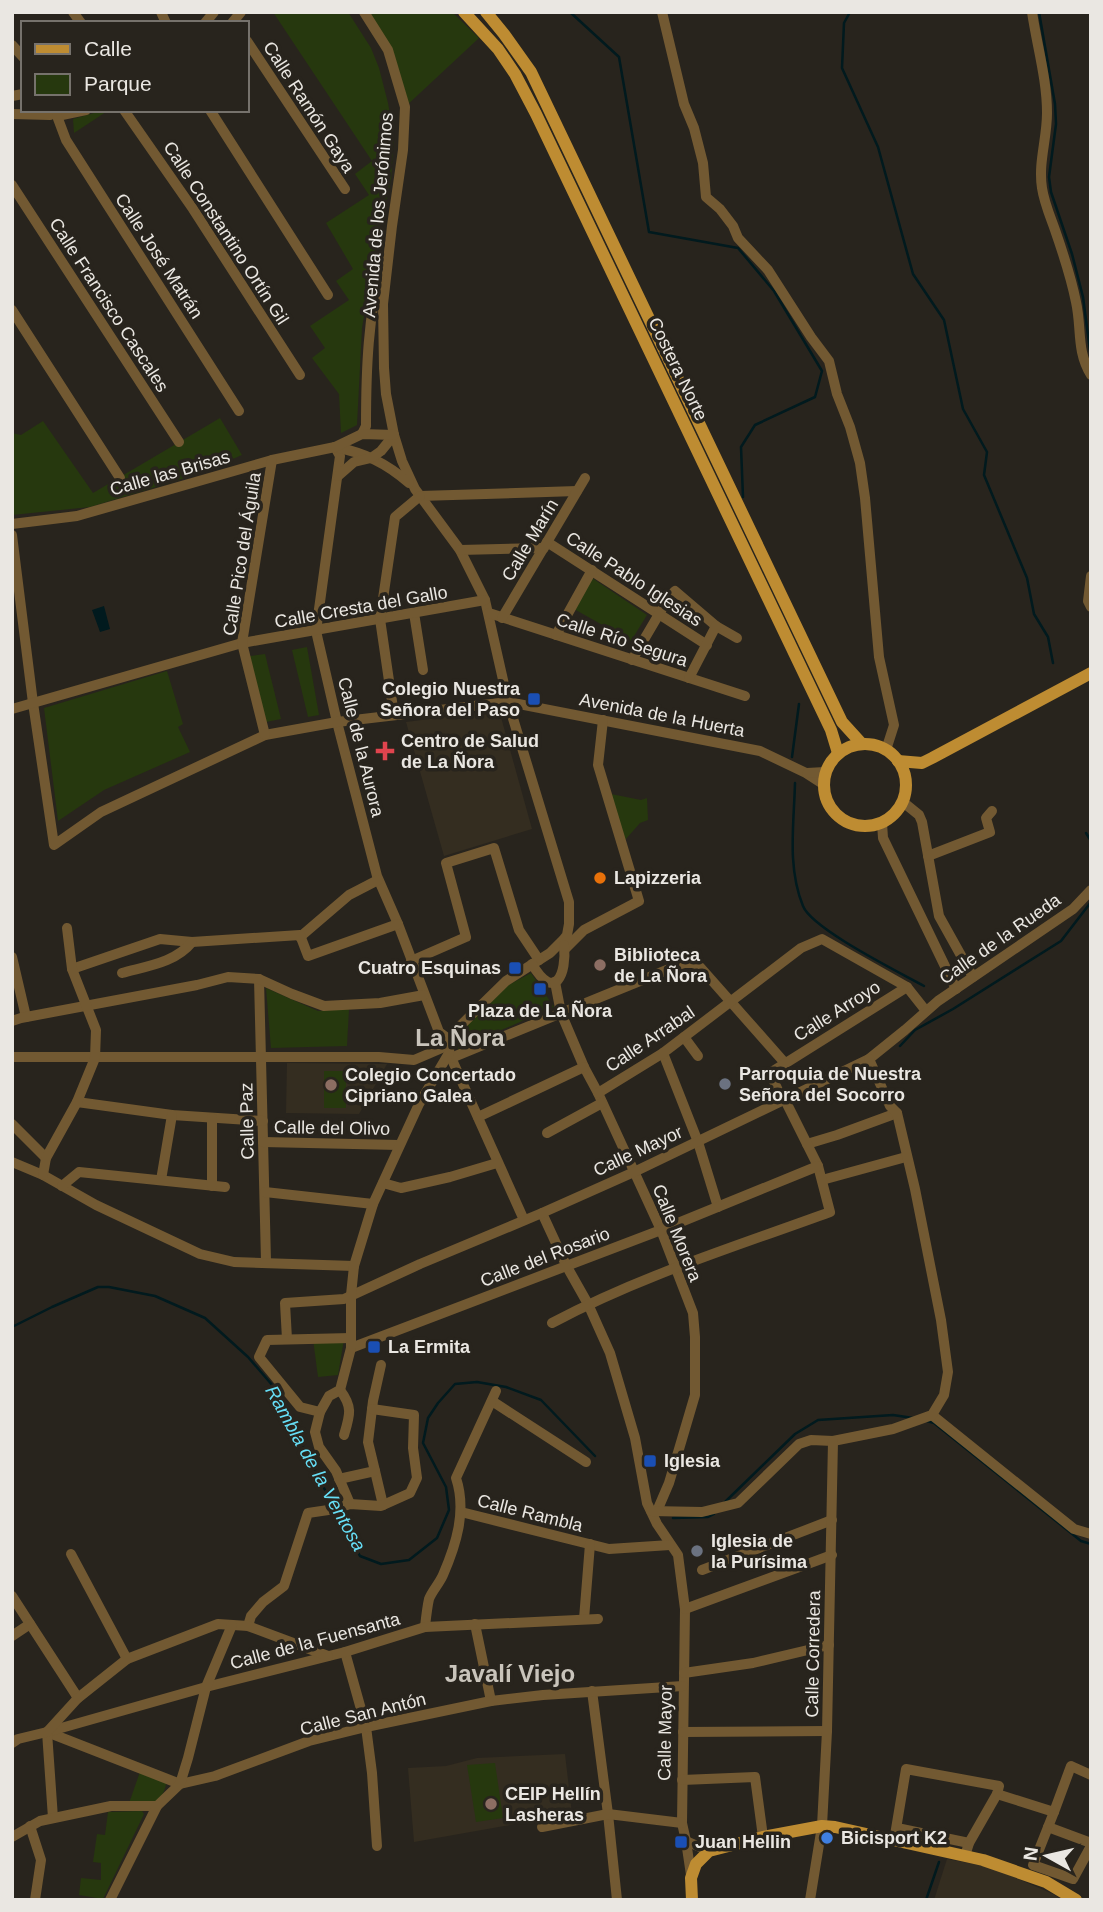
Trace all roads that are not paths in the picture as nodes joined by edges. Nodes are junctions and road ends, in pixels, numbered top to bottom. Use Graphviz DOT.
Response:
graph roads {
  1 [pos="364,12"];
  2 [pos="464,12"];
  3 [pos="486,12"];
  4 [pos="662,12"];
  5 [pos="1032,12"];
  6 [pos="248,43"];
  7 [pos="125,112"];
  8 [pos="211,112"];
  9 [pos="56,113"];
  10 [pos="12,114"];
  11 [pos="12,185"];
  12 [pos="345,189"];
  13 [pos="392,226"];
  14 [pos="328,295"];
  15 [pos="12,310"];
  16 [pos="300,375"];
  17 [pos="1091,375"];
  18 [pos="239,411"];
  19 [pos="362,434"];
  20 [pos="394,435"];
  21 [pos="179,442"];
  22 [pos="335,447"];
  23 [pos="371,458"];
  24 [pos="272,460"];
  25 [pos="337,476"];
  26 [pos="120,478"];
  27 [pos="585,478"];
  28 [pos="577,491"];
  29 [pos="417,493"];
  30 [pos="12,524"];
  31 [pos="12,535"];
  32 [pos="546,545"];
  33 [pos="460,550"];
  34 [pos="592,570"];
  35 [pos="1091,576"];
  36 [pos="485,600"];
  37 [pos="1091,607"];
  38 [pos="414,612"];
  39 [pos="489,613"];
  40 [pos="659,614"];
  41 [pos="502,618"];
  42 [pos="380,619"];
  43 [pos="716,626"];
  44 [pos="316,631"];
  45 [pos="556,635"];
  46 [pos="737,638"];
  47 [pos="242,643"];
  48 [pos="706,645"];
  49 [pos="632,660"];
  50 [pos="423,670"];
  51 [pos="1091,673"];
  52 [pos="689,678"];
  53 [pos="745,696"];
  54 [pos="508,702"];
  55 [pos="33,703"];
  56 [pos="12,709"];
  57 [pos="394,715"];
  58 [pos="603,720"];
  59 [pos="337,722"];
  60 [pos="265,735"];
  61 [pos="862,744"];
  62 [pos="886,750"];
  63 [pos="838,753"];
  64 [pos="898,761"];
  65 [pos="922,763"];
  66 [pos="824,778"];
  67 [pos="906,782"];
  68 [pos="903,802"];
  69 [pos="992,811"];
  70 [pos="882,823"];
  71 [pos="928,856"];
  72 [pos="379,880"];
  73 [pos="1091,890"];
  74 [pos="398,924"];
  75 [pos="569,925"];
  76 [pos="67,928"];
  77 [pos="584,930"];
  78 [pos="300,936"];
  79 [pos="192,942"];
  80 [pos="564,945"];
  81 [pos="550,953"];
  82 [pos="12,957"];
  83 [pos="411,961"];
  84 [pos="535,962"];
  85 [pos="563,964"];
  86 [pos="72,969"];
  87 [pos="122,973"];
  88 [pos="974,977"];
  89 [pos="259,979"];
  90 [pos="555,982"];
  91 [pos="907,987"];
  92 [pos="956,989"];
  93 [pos="424,995"];
  94 [pos="731,1002"];
  95 [pos="86,1007"];
  96 [pos="926,1011"];
  97 [pos="561,1013"];
  98 [pos="26,1017"];
  99 [pos="12,1021"];
  100 [pos="684,1037"];
  101 [pos="450,1049"];
  102 [pos="663,1053"];
  103 [pos="698,1056"];
  104 [pos="12,1057"];
  105 [pos="95,1058"];
  106 [pos="261,1058"];
  107 [pos="869,1059"];
  108 [pos="784,1062"];
  109 [pos="584,1067"];
  110 [pos="600,1098"];
  111 [pos="784,1101"];
  112 [pos="77,1102"];
  113 [pos="897,1113"];
  114 [pos="172,1115"];
  115 [pos="478,1117"];
  116 [pos="212,1118"];
  117 [pos="263,1121"];
  118 [pos="12,1124"];
  119 [pos="547,1133"];
  120 [pos="263,1142"];
  121 [pos="698,1142"];
  122 [pos="807,1144"];
  123 [pos="400,1145"];
  124 [pos="906,1157"];
  125 [pos="46,1158"];
  126 [pos="12,1162"];
  127 [pos="497,1163"];
  128 [pos="818,1166"];
  129 [pos="634,1172"];
  130 [pos="43,1175"];
  131 [pos="161,1180"];
  132 [pos="821,1180"];
  133 [pos="383,1183"];
  134 [pos="62,1186"];
  135 [pos="212,1186"];
  136 [pos="225,1187"];
  137 [pos="264,1192"];
  138 [pos="373,1204"];
  139 [pos="718,1207"];
  140 [pos="542,1213"];
  141 [pos="524,1220"];
  142 [pos="661,1230"];
  143 [pos="266,1261"];
  144 [pos="566,1265"];
  145 [pos="354,1266"];
  146 [pos="676,1268"];
  147 [pos="351,1295"];
  148 [pos="588,1304"];
  149 [pos="552,1323"];
  150 [pos="287,1339"];
  151 [pos="351,1343"];
  152 [pos="381,1365"];
  153 [pos="340,1390"];
  154 [pos="372,1409"];
  155 [pos="320,1412"];
  156 [pos="932,1415"];
  157 [pos="344,1435"];
  158 [pos="833,1441"];
  159 [pos="586,1462"];
  160 [pos="375,1471"];
  161 [pos="339,1479"];
  162 [pos="350,1504"];
  163 [pos="383,1505"];
  164 [pos="654,1511"];
  165 [pos="461,1513"];
  166 [pos="832,1520"];
  167 [pos="1091,1534"];
  168 [pos="590,1544"];
  169 [pos="670,1545"];
  170 [pos="71,1554"];
  171 [pos="832,1555"];
  172 [pos="702,1570"];
  173 [pos="12,1596"];
  174 [pos="685,1609"];
  175 [pos="584,1619"];
  176 [pos="598,1619"];
  177 [pos="30,1624"];
  178 [pos="475,1624"];
  179 [pos="232,1625"];
  180 [pos="248,1626"];
  181 [pos="425,1627"];
  182 [pos="12,1636"];
  183 [pos="829,1646"];
  184 [pos="345,1652"];
  185 [pos="328,1656"];
  186 [pos="127,1659"];
  187 [pos="684,1673"];
  188 [pos="683,1686"];
  189 [pos="206,1687"];
  190 [pos="592,1691"];
  191 [pos="78,1698"];
  192 [pos="491,1701"];
  193 [pos="366,1727"];
  194 [pos="827,1731"];
  195 [pos="47,1732"];
  196 [pos="683,1732"];
  197 [pos="14,1737"];
  198 [pos="1091,1775"];
  199 [pos="682,1780"];
  200 [pos="180,1784"];
  201 [pos="998,1790"];
  202 [pos="156,1807"];
  203 [pos="1054,1812"];
  204 [pos="608,1814"];
  205 [pos="53,1818"];
  206 [pos="682,1823"];
  207 [pos="30,1826"];
  208 [pos="822,1826"];
  209 [pos="542,1827"];
  210 [pos="1048,1827"];
  211 [pos="897,1828"];
  212 [pos="12,1837"];
  213 [pos="763,1837"];
  214 [pos="686,1841"];
  215 [pos="894,1841"];
  216 [pos="969,1843"];
  217 [pos="1091,1845"];
  218 [pos="377,1846"];
  219 [pos="709,1851"];
  220 [pos="965,1856"];
  221 [pos="691,1878"];
  222 [pos="35,1900"];
  223 [pos="110,1900"];
  224 [pos="617,1900"];
  225 [pos="692,1900"];
  226 [pos="810,1900"];
  227 [pos="1076,1900"];
  1 -- 13 [label="street, Avenida de los Jerónimos"];
  2 -- 63 [label="main road, Costera Norte"];
  3 -- 61 [label="main road, Costera Norte"];
  4 -- 62 [label="street"];
  5 -- 17 [label="street"];
  6 -- 12 [label="street, Calle Ramón Gaya"];
  7 -- 16 [label="street, Calle Constantino Ortín Gil"];
  8 -- 14 [label="street"];
  9 -- 10 [label="street"];
  9 -- 18 [label="street, Calle José Matrán"];
  11 -- 21 [label="street, Calle Francisco Cascales"];
  13 -- 19 [label="street"];
  13 -- 20 [label="street, Avenida de los Jerónimos"];
  15 -- 26 [label="street"];
  19 -- 20 [label="street"];
  19 -- 22 [label="street"];
  20 -- 23 [label="street"];
  20 -- 29 [label="street, Avenida de los Jerónimos"];
  22 -- 23 [label="street"];
  22 -- 24 [label="street, Calle las Brisas"];
  22 -- 25 [label="street, Calle de la Aurora"];
  23 -- 25 [label="street"];
  23 -- 29 [label="street"];
  24 -- 30 [label="street, Calle las Brisas"];
  24 -- 47 [label="street, Calle Pico del Águila"];
  25 -- 44 [label="street, Calle de la Aurora"];
  27 -- 28 [label="street, Calle Marín"];
  28 -- 29 [label="street"];
  28 -- 32 [label="street, Calle Marín"];
  29 -- 33 [label="street, Avenida de los Jerónimos"];
  29 -- 42 [label="street"];
  31 -- 55 [label="street"];
  32 -- 33 [label="street"];
  32 -- 34 [label="street, Calle Pablo Iglesias"];
  32 -- 41 [label="street, Calle Marín"];
  33 -- 36 [label="street, Avenida de los Jerónimos"];
  34 -- 40 [label="street, Calle Pablo Iglesias"];
  34 -- 45 [label="street"];
  35 -- 37 [label="street"];
  36 -- 38 [label="street, Calle Cresta del Gallo"];
  36 -- 39 [label="street, Avenida de los Jerónimos"];
  38 -- 42 [label="street, Calle Cresta del Gallo"];
  38 -- 50 [label="street"];
  39 -- 41 [label="street, Calle Río Segura"];
  39 -- 54 [label="street, Avenida de los Jerónimos"];
  40 -- 43 [label="street"];
  40 -- 48 [label="street, Calle Pablo Iglesias"];
  40 -- 49 [label="street"];
  41 -- 45 [label="street, Calle Río Segura"];
  42 -- 44 [label="street, Calle Cresta del Gallo"];
  42 -- 57 [label="street"];
  43 -- 46 [label="street"];
  43 -- 48 [label="street"];
  44 -- 47 [label="street, Calle Cresta del Gallo"];
  44 -- 59 [label="street, Calle de la Aurora"];
  45 -- 49 [label="street, Calle Río Segura"];
  47 -- 55 [label="street, Calle Cresta del Gallo"];
  47 -- 60 [label="street, Calle Pico del Águila"];
  48 -- 52 [label="street, Calle Pablo Iglesias"];
  49 -- 52 [label="street, Calle Río Segura"];
  51 -- 65 [label="main road"];
  52 -- 53 [label="street, Calle Río Segura"];
  54 -- 57 [label="street, Avenida de la Huerta"];
  54 -- 58 [label="street, Avenida de la Huerta"];
  54 -- 75 [label="street, Avenida de los Jerónimos"];
  55 -- 56 [label="street, Calle Cresta del Gallo"];
  55 -- 60 [label="street, Avenida de la Huerta"];
  57 -- 59 [label="street, Avenida de la Huerta"];
  58 -- 66 [label="street, Avenida de la Huerta"];
  58 -- 77 [label="street"];
  59 -- 60 [label="street, Avenida de la Huerta"];
  59 -- 72 [label="street, Calle de la Aurora"];
  61 -- 62 [label="main road"];
  61 -- 63 [label="main road"];
  62 -- 64 [label="main road"];
  63 -- 66 [label="main road"];
  64 -- 65 [label="main road"];
  64 -- 67 [label="main road"];
  65 -- 67 [label="main road"];
  66 -- 70 [label="main road"];
  67 -- 68 [label="main road"];
  68 -- 70 [label="main road"];
  68 -- 71 [label="street"];
  69 -- 71 [label="street"];
  70 -- 92 [label="street"];
  71 -- 88 [label="street"];
  72 -- 74 [label="street, Calle de la Aurora"];
  72 -- 78 [label="street"];
  73 -- 88 [label="street, Calle de la Rueda"];
  74 -- 78 [label="street"];
  74 -- 83 [label="street, Calle de la Aurora"];
  75 -- 77 [label="street"];
  75 -- 80 [label="street, Avenida de los Jerónimos"];
  76 -- 86 [label="street"];
  77 -- 80 [label="street"];
  78 -- 79 [label="street"];
  79 -- 86 [label="street"];
  79 -- 87 [label="street"];
  80 -- 81 [label="street, Avenida de los Jerónimos"];
  80 -- 85 [label="street"];
  81 -- 84 [label="street, Avenida de los Jerónimos"];
  81 -- 85 [label="street"];
  82 -- 98 [label="street"];
  83 -- 84 [label="street"];
  83 -- 93 [label="street, Calle de la Aurora"];
  84 -- 90 [label="street"];
  84 -- 101 [label="street, Avenida de los Jerónimos"];
  85 -- 90 [label="street"];
  86 -- 95 [label="street"];
  88 -- 92 [label="street, Calle de la Rueda"];
  89 -- 93 [label="street"];
  89 -- 95 [label="street"];
  89 -- 106 [label="street, Calle Paz"];
  90 -- 97 [label="street, Calle Morera"];
  91 -- 94 [label="street, Calle Arrabal"];
  91 -- 96 [label="street"];
  91 -- 108 [label="street, Calle Arroyo"];
  92 -- 96 [label="street, Calle de la Rueda"];
  93 -- 101 [label="street, Calle de la Aurora"];
  94 -- 97 [label="street"];
  94 -- 100 [label="street, Calle Arrabal"];
  94 -- 108 [label="street"];
  95 -- 98 [label="street"];
  95 -- 105 [label="street"];
  96 -- 107 [label="street, Calle Mayor"];
  97 -- 101 [label="street"];
  97 -- 109 [label="street, Calle Morera"];
  98 -- 99 [label="street"];
  100 -- 102 [label="street, Calle Arrabal"];
  100 -- 103 [label="street"];
  101 -- 106 [label="street"];
  101 -- 115 [label="street, Calle de la Aurora"];
  101 -- 123 [label="street, Avenida de los Jerónimos"];
  102 -- 110 [label="street, Calle Arrabal"];
  102 -- 121 [label="street"];
  104 -- 105 [label="street"];
  105 -- 106 [label="street"];
  105 -- 112 [label="street"];
  106 -- 117 [label="street, Calle Paz"];
  107 -- 111 [label="street, Calle Mayor"];
  107 -- 113 [label="street"];
  108 -- 111 [label="street"];
  109 -- 110 [label="street, Calle Morera"];
  109 -- 115 [label="street"];
  110 -- 119 [label="street, Calle Arrabal"];
  110 -- 129 [label="street, Calle Morera"];
  111 -- 121 [label="street, Calle Mayor"];
  111 -- 122 [label="street"];
  112 -- 114 [label="street"];
  112 -- 125 [label="street"];
  113 -- 122 [label="street"];
  113 -- 124 [label="street"];
  114 -- 116 [label="street"];
  114 -- 131 [label="street"];
  115 -- 127 [label="street, Calle de la Aurora"];
  116 -- 117 [label="street"];
  116 -- 135 [label="street"];
  117 -- 120 [label="street, Calle Paz"];
  118 -- 125 [label="street"];
  120 -- 123 [label="street, Calle del Olivo"];
  120 -- 137 [label="street, Calle Paz"];
  121 -- 129 [label="street, Calle Mayor"];
  121 -- 139 [label="street"];
  122 -- 128 [label="street"];
  123 -- 133 [label="street, Avenida de los Jerónimos"];
  124 -- 132 [label="street"];
  124 -- 156 [label="street"];
  125 -- 130 [label="street"];
  126 -- 130 [label="street"];
  127 -- 133 [label="street"];
  127 -- 141 [label="street, Calle de la Aurora"];
  128 -- 132 [label="street"];
  128 -- 139 [label="street, Calle del Rosario"];
  129 -- 140 [label="street, Calle Mayor"];
  129 -- 142 [label="street, Calle Morera"];
  130 -- 134 [label="street"];
  131 -- 134 [label="street"];
  131 -- 135 [label="street"];
  132 -- 146 [label="street"];
  133 -- 138 [label="street, Avenida de los Jerónimos"];
  134 -- 143 [label="street"];
  135 -- 136 [label="street"];
  137 -- 138 [label="street"];
  137 -- 143 [label="street, Calle Paz"];
  138 -- 145 [label="street, Avenida de los Jerónimos"];
  139 -- 142 [label="street, Calle del Rosario"];
  140 -- 141 [label="street, Calle Mayor"];
  140 -- 144 [label="street, Calle Mayor"];
  141 -- 147 [label="street, Calle Mayor"];
  142 -- 144 [label="street, Calle del Rosario"];
  142 -- 146 [label="street, Calle Morera"];
  143 -- 145 [label="street"];
  144 -- 148 [label="street, Calle Mayor"];
  144 -- 151 [label="street, Calle del Rosario"];
  145 -- 147 [label="street, Avenida de los Jerónimos"];
  146 -- 148 [label="street"];
  146 -- 164 [label="street, Calle Morera"];
  147 -- 150 [label="street, Calle Mayor"];
  147 -- 151 [label="street, Avenida de los Jerónimos"];
  148 -- 149 [label="street"];
  148 -- 164 [label="street, Calle Mayor"];
  150 -- 151 [label="street"];
  150 -- 155 [label="street"];
  151 -- 153 [label="street"];
  152 -- 154 [label="street"];
  153 -- 155 [label="street"];
  153 -- 157 [label="street"];
  154 -- 160 [label="street"];
  154 -- 163 [label="street"];
  155 -- 161 [label="street"];
  156 -- 158 [label="street"];
  156 -- 167 [label="street"];
  158 -- 164 [label="street"];
  158 -- 166 [label="street, Calle Corredera"];
  159 -- 165 [label="street"];
  160 -- 161 [label="street"];
  160 -- 163 [label="street"];
  161 -- 162 [label="street"];
  162 -- 163 [label="street"];
  162 -- 180 [label="street"];
  164 -- 169 [label="street, Calle Mayor"];
  165 -- 168 [label="street, Calle Rambla"];
  165 -- 181 [label="street, Calle Rambla"];
  166 -- 171 [label="street, Calle Corredera"];
  166 -- 172 [label="street"];
  168 -- 169 [label="street, Calle Rambla"];
  168 -- 175 [label="street"];
  169 -- 174 [label="street, Calle Mayor"];
  170 -- 186 [label="street"];
  171 -- 174 [label="street"];
  171 -- 183 [label="street, Calle Corredera"];
  173 -- 177 [label="street"];
  174 -- 187 [label="street, Calle Mayor"];
  175 -- 176 [label="street, Calle de la Fuensanta"];
  175 -- 178 [label="street, Calle de la Fuensanta"];
  177 -- 182 [label="street"];
  177 -- 191 [label="street"];
  178 -- 181 [label="street, Calle de la Fuensanta"];
  178 -- 192 [label="street"];
  179 -- 180 [label="street"];
  179 -- 186 [label="street"];
  179 -- 189 [label="street"];
  180 -- 185 [label="street"];
  181 -- 184 [label="street, Calle de la Fuensanta"];
  183 -- 187 [label="street"];
  183 -- 194 [label="street, Calle Corredera"];
  184 -- 185 [label="street, Calle de la Fuensanta"];
  184 -- 193 [label="street"];
  185 -- 189 [label="street, Calle de la Fuensanta"];
  186 -- 191 [label="street"];
  187 -- 188 [label="street, Calle Mayor"];
  188 -- 190 [label="street, Calle San Antón"];
  188 -- 196 [label="street, Calle Mayor"];
  189 -- 195 [label="street, Calle de la Fuensanta"];
  189 -- 200 [label="street"];
  190 -- 192 [label="street, Calle San Antón"];
  190 -- 204 [label="street"];
  191 -- 195 [label="street"];
  192 -- 193 [label="street, Calle San Antón"];
  193 -- 200 [label="street, Calle San Antón"];
  193 -- 218 [label="street"];
  194 -- 196 [label="street"];
  194 -- 208 [label="street, Calle Corredera"];
  195 -- 197 [label="street, Calle de la Fuensanta"];
  195 -- 200 [label="street"];
  195 -- 205 [label="street"];
  196 -- 199 [label="street, Calle Mayor"];
  198 -- 203 [label="street"];
  199 -- 206 [label="street, Calle Mayor"];
  199 -- 213 [label="street"];
  200 -- 202 [label="street"];
  201 -- 203 [label="street"];
  201 -- 211 [label="street"];
  201 -- 216 [label="street"];
  202 -- 205 [label="street"];
  202 -- 223 [label="street"];
  203 -- 210 [label="street"];
  204 -- 206 [label="street"];
  204 -- 209 [label="street"];
  204 -- 224 [label="street"];
  205 -- 207 [label="street"];
  206 -- 214 [label="street, Calle Mayor"];
  207 -- 212 [label="street"];
  207 -- 222 [label="street"];
  208 -- 213 [label="main road"];
  208 -- 215 [label="main road"];
  208 -- 226 [label="street, Calle Corredera"];
  210 -- 217 [label="street"];
  210 -- 217 [label="street"];
  211 -- 215 [label="street"];
  211 -- 216 [label="street"];
  213 -- 219 [label="main road"];
  214 -- 219 [label="street"];
  214 -- 221 [label="street, Calle Mayor"];
  215 -- 220 [label="main road"];
  216 -- 220 [label="street"];
  219 -- 221 [label="main road"];
  220 -- 227 [label="main road"];
  221 -- 225 [label="main road, Calle Mayor"];
}
